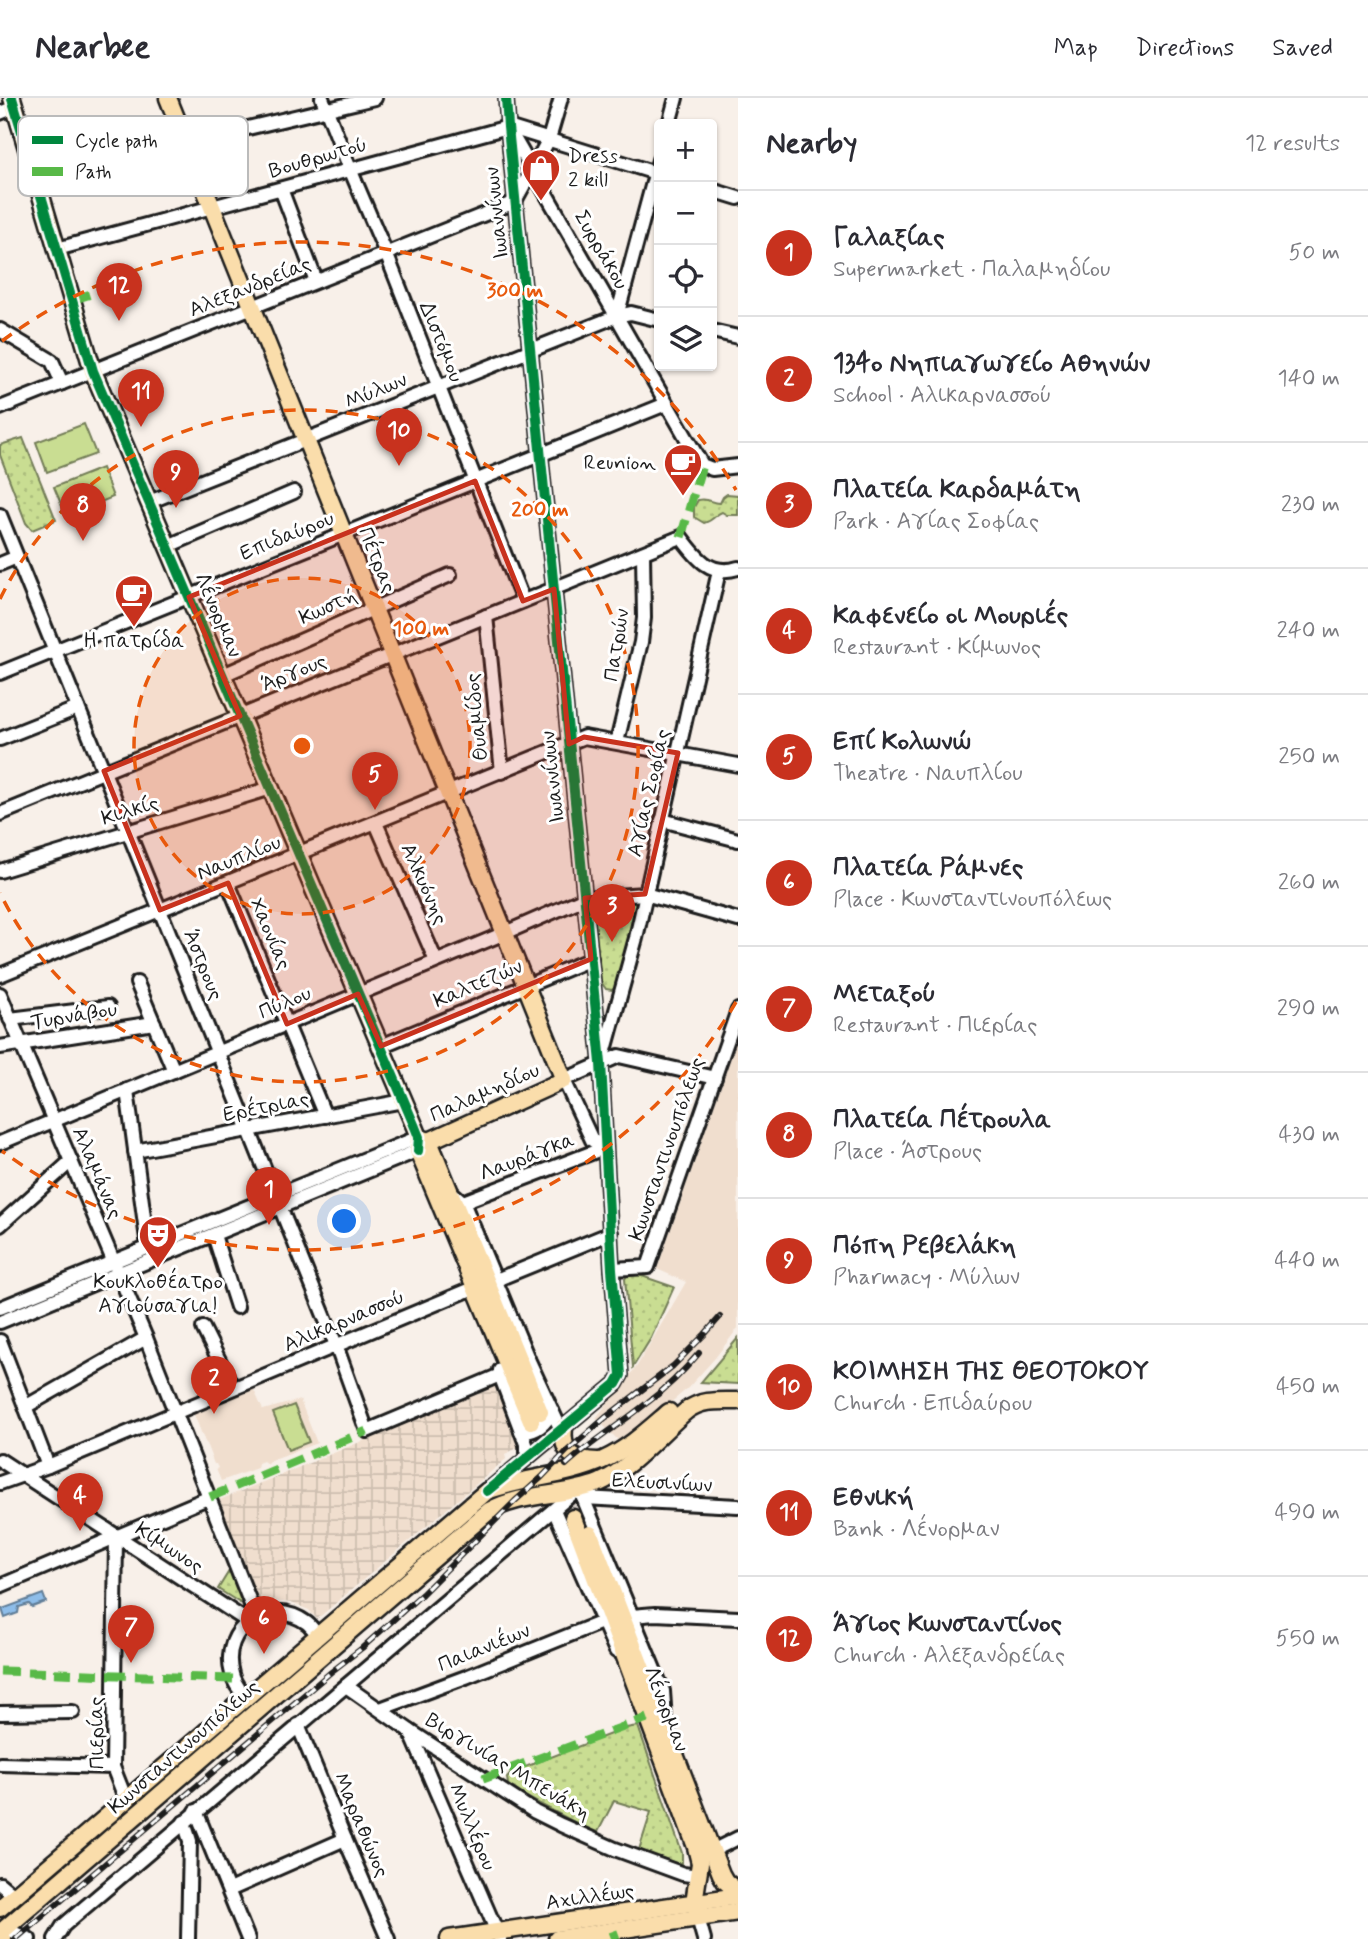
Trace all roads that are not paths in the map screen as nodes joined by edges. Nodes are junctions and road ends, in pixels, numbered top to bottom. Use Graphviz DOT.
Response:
graph roads {
  1 [pos="168,98"];
  2 [pos="375,98"];
  3 [pos="506,98"];
  4 [pos="561,98"];
  5 [pos="676,98"];
  6 [pos="325,104"];
  7 [pos="9,106"];
  8 [pos="175,116"];
  9 [pos="670,119"];
  10 [pos="248,126"];
  11 [pos="508,127"];
  12 [pos="18,130"];
  13 [pos="549,139"];
  14 [pos="654,168"];
  15 [pos="350,169"];
  16 [pos="533,169"];
  17 [pos="654,182"];
  18 [pos="281,189"];
  19 [pos="717,192"];
  20 [pos="41,196"];
  21 [pos="208,196"];
  22 [pos="738,198"];
  23 [pos="515,202"];
  24 [pos="212,207"];
  25 [pos="57,248"];
  26 [pos="386,253"];
  27 [pos="316,281"];
  28 [pos="252,307"];
  29 [pos="617,316"];
  30 [pos="654,319"];
  31 [pos="0,330"];
  32 [pos="717,332"];
  33 [pos="738,337"];
  34 [pos="530,351"];
  35 [pos="93,371"];
  36 [pos="62,383"];
  37 [pos="439,386"];
  38 [pos="666,404"];
  39 [pos="0,408"];
  40 [pos="306,439"];
  41 [pos="540,455"];
  42 [pos="738,466"];
  43 [pos="475,481"];
  44 [pos="294,492"];
  45 [pos="149,502"];
  46 [pos="0,515"];
  47 [pos="344,534"];
  48 [pos="167,546"];
  49 [pos="643,553"];
  50 [pos="17,557"];
  51 [pos="0,564"];
  52 [pos="738,568"];
  53 [pos="719,571"];
  54 [pos="450,575"];
  55 [pos="554,589"];
  56 [pos="189,597"];
  57 [pos="523,601"];
  58 [pos="374,608"];
  59 [pos="486,616"];
  60 [pos="55,651"];
  61 [pos="392,654"];
  62 [pos="0,673"];
  63 [pos="223,675"];
  64 [pos="78,708"];
  65 [pos="240,716"];
  66 [pos="0,739"];
  67 [pos="617,742"];
  68 [pos="569,744"];
  69 [pos="678,753"];
  70 [pos="738,765"];
  71 [pos="104,771"];
  72 [pos="502,772"];
  73 [pos="271,788"];
  74 [pos="449,793"];
  75 [pos="0,814"];
  76 [pos="662,820"];
  77 [pos="376,823"];
  78 [pos="128,832"];
  79 [pos="738,840"];
  80 [pos="299,854"];
  81 [pos="0,872"];
  82 [pos="228,883"];
  83 [pos="645,894"];
  84 [pos="585,898"];
  85 [pos="160,910"];
  86 [pos="738,920"];
  87 [pos="505,933"];
  88 [pos="591,959"];
  89 [pos="436,961"];
  90 [pos="0,975"];
  91 [pos="137,983"];
  92 [pos="526,985"];
  93 [pos="594,991"];
  94 [pos="358,994"];
  95 [pos="0,995"];
  96 [pos="620,995"];
  97 [pos="108,1007"];
  98 [pos="738,1010"];
  99 [pos="10,1019"];
  100 [pos="154,1023"];
  101 [pos="287,1024"];
  102 [pos="21,1044"];
  103 [pos="0,1046"];
  104 [pos="381,1046"];
  105 [pos="216,1053"];
  106 [pos="601,1063"];
  107 [pos="174,1071"];
  108 [pos="715,1079"];
  109 [pos="564,1080"];
  110 [pos="127,1090"];
  111 [pos="404,1101"];
  112 [pos="325,1116"];
  113 [pos="53,1121"];
  114 [pos="248,1130"];
  115 [pos="0,1143"];
  116 [pos="422,1143"];
  117 [pos="604,1149"];
  118 [pos="135,1151"];
  119 [pos="71,1161"];
  120 [pos="450,1191"];
  121 [pos="277,1202"];
  122 [pos="463,1202"];
  123 [pos="443,1210"];
  124 [pos="0,1225"];
  125 [pos="611,1233"];
  126 [pos="214,1235"];
  127 [pos="148,1247"];
  128 [pos="117,1267"];
  129 [pos="612,1269"];
  130 [pos="496,1280"];
  131 [pos="469,1290"];
  132 [pos="237,1307"];
  133 [pos="0,1308"];
  134 [pos="0,1322"];
  135 [pos="203,1328"];
  136 [pos="146,1338"];
  137 [pos="0,1341"];
  138 [pos="336,1345"];
  139 [pos="500,1375"];
  140 [pos="233,1388"];
  141 [pos="738,1391"];
  142 [pos="738,1401"];
  143 [pos="26,1408"];
  144 [pos="176,1412"];
  145 [pos="536,1419"];
  146 [pos="562,1429"];
  147 [pos="527,1458"];
  148 [pos="0,1460"];
  149 [pos="604,1460"];
  150 [pos="48,1466"];
  151 [pos="20,1474"];
  152 [pos="0,1483"];
  153 [pos="487,1491"];
  154 [pos="210,1497"];
  155 [pos="579,1505"];
  156 [pos="738,1506"];
  157 [pos="554,1510"];
  158 [pos="116,1537"];
  159 [pos="0,1586"];
  160 [pos="632,1616"];
  161 [pos="738,1618"];
  162 [pos="252,1619"];
  163 [pos="602,1622"];
  164 [pos="318,1636"];
  165 [pos="346,1686"];
  166 [pos="246,1698"];
  167 [pos="380,1709"];
  168 [pos="73,1712"];
  169 [pos="0,1713"];
  170 [pos="647,1718"];
  171 [pos="298,1725"];
  172 [pos="410,1731"];
  173 [pos="666,1731"];
  174 [pos="0,1763"];
  175 [pos="113,1768"];
  176 [pos="126,1800"];
  177 [pos="196,1811"];
  178 [pos="184,1822"];
  179 [pos="738,1838"];
  180 [pos="345,1839"];
  181 [pos="712,1851"];
  182 [pos="699,1876"];
  183 [pos="4,1885"];
  184 [pos="229,1890"];
  185 [pos="738,1894"];
  186 [pos="0,1908"];
  187 [pos="697,1910"];
  188 [pos="738,1912"];
  189 [pos="1,1933"];
  190 [pos="498,1936"];
  191 [pos="29,1939"];
  192 [pos="55,1939"];
  193 [pos="188,1939"];
  194 [pos="248,1939"];
  195 [pos="388,1939"];
  196 [pos="449,1939"];
  197 [pos="557,1939"];
  198 [pos="704,1939"];
  1 -- 8 [label="main road, Πέτρας"];
  2 -- 6 [label="street"];
  3 -- 11 [label="street, Ιωαννίνων"];
  4 -- 13 [label="street"];
  5 -- 9 [label="street"];
  6 -- 10 [label="street"];
  6 -- 15 [label="street, Διστόμου"];
  7 -- 12 [label="main road, Λένορμαν"];
  11 -- 13 [label="street"];
  11 -- 15 [label="street, Βουθρωτού"];
  11 -- 16 [label="street, Συρράκου"];
  11 -- 23 [label="street, Ιωαννίνων"];
  13 -- 14 [label="street"];
  13 -- 16 [label="street"];
  15 -- 18 [label="street, Βουθρωτού"];
  15 -- 26 [label="street, Διστόμου"];
  16 -- 23 [label="street"];
  16 -- 29 [label="street, Συρράκου"];
  17 -- 29 [label="street"];
  18 -- 24 [label="street, Βουθρωτού"];
  18 -- 27 [label="street"];
  19 -- 22 [label="street"];
  20 -- 25 [label="main road, Λένορμαν"];
  21 -- 24 [label="main road, Πέτρας"];
  23 -- 26 [label="street, Αλεξανδρείας"];
  23 -- 34 [label="street, Ιωαννίνων"];
  24 -- 25 [label="street, Βουθρωτού"];
  24 -- 28 [label="main road, Πέτρας"];
  25 -- 35 [label="main road, Λένορμαν"];
  26 -- 27 [label="street, Αλεξανδρείας"];
  26 -- 37 [label="street, Διστόμου"];
  27 -- 28 [label="street, Αλεξανδρείας"];
  28 -- 35 [label="street, Αλεξανδρείας"];
  28 -- 40 [label="main road, Πέτρας"];
  29 -- 30 [label="street"];
  29 -- 34 [label="street, Μύλων"];
  29 -- 38 [label="street, Συρράκου"];
  31 -- 36 [label="street"];
  32 -- 33 [label="street"];
  34 -- 37 [label="street, Μύλων"];
  34 -- 41 [label="street, Ιωαννίνων"];
  35 -- 36 [label="street, Αλεξανδρείας"];
  35 -- 45 [label="main road, Λένορμαν"];
  36 -- 39 [label="street, Αλεξανδρείας"];
  37 -- 40 [label="street, Μύλων"];
  37 -- 43 [label="street, Διστόμου"];
  38 -- 41 [label="street, Επιδαύρου"];
  38 -- 42 [label="street, Συρράκου"];
  40 -- 45 [label="street, Μύλων"];
  40 -- 47 [label="main road, Πέτρας"];
  41 -- 43 [label="street, Επιδαύρου"];
  41 -- 55 [label="street, Ιωαννίνων"];
  43 -- 47 [label="street, Επιδαύρου"];
  43 -- 57 [label="street, Διστόμου"];
  44 -- 48 [label="street"];
  45 -- 48 [label="main road, Λένορμαν"];
  46 -- 50 [label="street, Άστρους"];
  47 -- 56 [label="street, Επιδαύρου"];
  47 -- 58 [label="main road, Πέτρας"];
  48 -- 56 [label="main road, Λένορμαν"];
  49 -- 53 [label="street, Άργους"];
  49 -- 55 [label="street, Άργους"];
  49 -- 67 [label="street, Πατρών"];
  50 -- 51 [label="street"];
  50 -- 60 [label="street, Άστρους"];
  52 -- 53 [label="street"];
  53 -- 69 [label="street, Αγίας Σοφίας"];
  54 -- 58 [label="street, Κωστή"];
  55 -- 57 [label="street, Άργους"];
  55 -- 68 [label="street, Ιωαννίνων"];
  56 -- 60 [label="street, Επιδαύρου"];
  56 -- 63 [label="main road, Λένορμαν"];
  57 -- 59 [label="street, Άργους"];
  58 -- 61 [label="main road, Πέτρας"];
  58 -- 63 [label="street, Κωστή"];
  59 -- 61 [label="street, Άργους"];
  59 -- 72 [label="street, Θυαμίδος"];
  60 -- 62 [label="street, Επιδαύρου"];
  60 -- 64 [label="street, Άστρους"];
  61 -- 65 [label="street, Άργους"];
  61 -- 74 [label="main road, Πέτρας"];
  63 -- 65 [label="main road, Λένορμαν"];
  64 -- 66 [label="street"];
  64 -- 71 [label="street, Άστρους"];
  65 -- 71 [label="street, Άργους"];
  65 -- 73 [label="main road, Λένορμαν"];
  67 -- 68 [label="street, Ναυπλίου"];
  67 -- 69 [label="street, Ναυπλίου"];
  68 -- 72 [label="street, Ναυπλίου"];
  68 -- 84 [label="street, Ιωαννίνων"];
  69 -- 70 [label="street, Ναυπλίου"];
  69 -- 76 [label="street, Αγίας Σοφίας"];
  71 -- 75 [label="street, Άργους"];
  71 -- 78 [label="street, Άστρους"];
  72 -- 74 [label="street, Ναυπλίου"];
  73 -- 78 [label="street, Κιλκίς"];
  73 -- 80 [label="main road, Λένορμαν"];
  74 -- 77 [label="street, Ναυπλίου"];
  74 -- 87 [label="main road, Πέτρας"];
  76 -- 79 [label="street"];
  76 -- 83 [label="street, Αγίας Σοφίας"];
  77 -- 80 [label="street, Ναυπλίου"];
  77 -- 89 [label="street, Αλκυόνης"];
  78 -- 81 [label="street, Κιλκίς"];
  78 -- 85 [label="street, Άστρους"];
  80 -- 82 [label="street, Ναυπλίου"];
  80 -- 94 [label="main road, Λένορμαν"];
  82 -- 85 [label="street, Ναυπλίου"];
  82 -- 101 [label="street, Χαονίας"];
  83 -- 84 [label="street, Πύλου"];
  83 -- 86 [label="street, Πύλου"];
  83 -- 96 [label="street, Αγίας Σοφίας"];
  84 -- 87 [label="street, Πύλου"];
  84 -- 88 [label="street, Ιωαννίνων"];
  85 -- 90 [label="street, Ναυπλίου"];
  85 -- 105 [label="street, Άστρους"];
  87 -- 89 [label="street, Πύλου"];
  87 -- 92 [label="main road, Πέτρας"];
  88 -- 92 [label="street, Καλτεζών"];
  88 -- 93 [label="street, Ιωαννίνων"];
  89 -- 94 [label="street, Πύλου"];
  91 -- 100 [label="street, Τυρνάβου"];
  92 -- 104 [label="street, Καλτεζών"];
  92 -- 109 [label="main road, Πέτρας"];
  93 -- 96 [label="street"];
  93 -- 106 [label="street, Ιωαννίνων"];
  94 -- 101 [label="street, Πύλου"];
  94 -- 104 [label="main road, Λένορμαν"];
  95 -- 99 [label="street, Αλαμάνας"];
  96 -- 106 [label="street, Αγίας Σοφίας"];
  97 -- 99 [label="street"];
  98 -- 108 [label="street, Κωνσταντινουπόλεως"];
  99 -- 102 [label="street, Αλαμάνας"];
  100 -- 102 [label="street, Τυρνάβου"];
  100 -- 107 [label="street, Τυρνάβου"];
  101 -- 105 [label="street, Πύλου"];
  101 -- 112 [label="street, Χαονίας"];
  102 -- 103 [label="street, Τυρνάβου"];
  102 -- 113 [label="street, Αλαμάνας"];
  104 -- 111 [label="main road, Λένορμαν"];
  105 -- 107 [label="street, Πύλου"];
  105 -- 114 [label="street, Άστρους"];
  106 -- 108 [label="street, Παλαμηδίου"];
  106 -- 109 [label="street, Παλαμηδίου"];
  106 -- 117 [label="street, Ιωαννίνων"];
  107 -- 110 [label="street, Πύλου"];
  108 -- 129 [label="street, Κωνσταντινουπόλεως"];
  109 -- 116 [label="main road, Παλαμηδίου"];
  109 -- 117 [label="street, Πέτρας"];
  110 -- 113 [label="street, Πύλου"];
  110 -- 118 [label="street"];
  111 -- 112 [label="street, Ερέτριας"];
  111 -- 116 [label="main road, Λένορμαν"];
  112 -- 114 [label="street, Ερέτριας"];
  113 -- 115 [label="street, Πύλου"];
  113 -- 119 [label="street, Αλαμάνας"];
  114 -- 118 [label="street, Ερέτριας"];
  114 -- 121 [label="street, Άστρους"];
  116 -- 120 [label="main road, Λένορμαν"];
  116 -- 121 [label="street, Παλαμηδίου"];
  116 -- 123 [label="main road, Λένορμαν"];
  117 -- 122 [label="street, Λαυράγκα"];
  117 -- 125 [label="street, Ιωαννίνων"];
  118 -- 127 [label="street"];
  119 -- 124 [label="street"];
  119 -- 128 [label="street, Αλαμάνας"];
  120 -- 122 [label="street, Λένορμαν"];
  120 -- 145 [label="main road, Λένορμαν"];
  121 -- 126 [label="street, Παλαμηδίου"];
  121 -- 127 [label="street, Παλαμηδίου"];
  121 -- 138 [label="street, Άστρους"];
  122 -- 130 [label="street"];
  123 -- 131 [label="street"];
  123 -- 145 [label="main road, Λένορμαν"];
  125 -- 129 [label="street, Ιωαννίνων"];
  125 -- 130 [label="street"];
  126 -- 128 [label="street, Παλαμηδίου"];
  126 -- 132 [label="street"];
  127 -- 128 [label="street, Παλαμηδίου"];
  128 -- 133 [label="street, Παλαμηδίου"];
  128 -- 134 [label="street, Παλαμηδίου"];
  128 -- 136 [label="street, Αλαμάνας"];
  129 -- 146 [label="street, Ιωαννίνων"];
  130 -- 145 [label="street"];
  131 -- 138 [label="street, Αλικαρνασσού"];
  131 -- 139 [label="street"];
  135 -- 140 [label="street"];
  136 -- 143 [label="street"];
  136 -- 144 [label="street, Αλαμάνας"];
  137 -- 143 [label="street"];
  138 -- 139 [label="street, Άστρους"];
  138 -- 140 [label="street, Αλικαρνασσού"];
  139 -- 145 [label="street"];
  140 -- 144 [label="street, Αλικαρνασσού"];
  141 -- 149 [label="main road, Κωνσταντινουπόλεως"];
  142 -- 155 [label="main road, Κωνσταντινουπόλεως"];
  143 -- 150 [label="street"];
  144 -- 150 [label="street, Αλικαρνασσού"];
  144 -- 154 [label="street, Αλαμάνας"];
  145 -- 146 [label="street"];
  145 -- 147 [label="street"];
  146 -- 147 [label="street, Κωνσταντινουπόλεως"];
  146 -- 149 [label="main road"];
  147 -- 153 [label="street, Κωνσταντινουπόλεως"];
  148 -- 151 [label="street, Κίμωνος"];
  149 -- 153 [label="main road, Κωνσταντινουπόλεως"];
  150 -- 151 [label="street, Αλικαρνασσού"];
  151 -- 152 [label="street, Αλικαρνασσού"];
  151 -- 158 [label="street, Κίμωνος"];
  153 -- 164 [label="main road, Κωνσταντινουπόλεως"];
  154 -- 158 [label="street"];
  154 -- 162 [label="street, Αλαμάνας"];
  155 -- 156 [label="street, Ελευσινίων"];
  155 -- 157 [label="street"];
  155 -- 160 [label="street"];
  155 -- 170 [label="main road, Λένορμαν"];
  155 -- 173 [label="main road, Λένορμαν"];
  155 -- 189 [label="main road, Κωνσταντινουπόλεως"];
  157 -- 163 [label="street"];
  157 -- 165 [label="street"];
  158 -- 159 [label="street"];
  158 -- 162 [label="street, Κίμωνος"];
  158 -- 175 [label="street, Πιερίας"];
  160 -- 161 [label="street"];
  160 -- 173 [label="street"];
  162 -- 164 [label="street"];
  162 -- 166 [label="street"];
  163 -- 167 [label="street, Παιανιέων"];
  163 -- 170 [label="street"];
  164 -- 166 [label="main road, Κωνσταντινουπόλεως"];
  165 -- 167 [label="street, Βιργινίας Μπενάκη"];
  165 -- 171 [label="street"];
  166 -- 176 [label="main road, Κωνσταντινουπόλεως"];
  167 -- 172 [label="street, Βιργινίας Μπενάκη"];
  168 -- 169 [label="street"];
  170 -- 182 [label="main road, Λένορμαν"];
  171 -- 177 [label="street"];
  171 -- 180 [label="street, Μαραθώνος"];
  172 -- 182 [label="street, Βιργινίας Μπενάκη"];
  172 -- 190 [label="street, Μυλλέρου"];
  173 -- 181 [label="main road, Λένορμαν"];
  174 -- 175 [label="street"];
  175 -- 176 [label="street, Πιερίας"];
  176 -- 183 [label="main road, Κωνσταντινουπόλεως"];
  177 -- 178 [label="street"];
  177 -- 184 [label="street"];
  178 -- 192 [label="street"];
  178 -- 193 [label="street"];
  179 -- 181 [label="street"];
  180 -- 184 [label="street"];
  180 -- 195 [label="street, Μαραθώνος"];
  181 -- 185 [label="main road, Λένορμαν"];
  182 -- 187 [label="main road, Λένορμαν"];
  183 -- 186 [label="main road, Κωνσταντινουπόλεως"];
  184 -- 194 [label="street"];
  185 -- 187 [label="main road, Αχιλλέως"];
  187 -- 188 [label="main road, Αχιλλέως"];
  187 -- 190 [label="main road, Αχιλλέως"];
  187 -- 197 [label="main road, Αχιλλέως"];
  187 -- 198 [label="street"];
  189 -- 191 [label="street"];
  190 -- 196 [label="main road, Αχιλλέως"];
}
